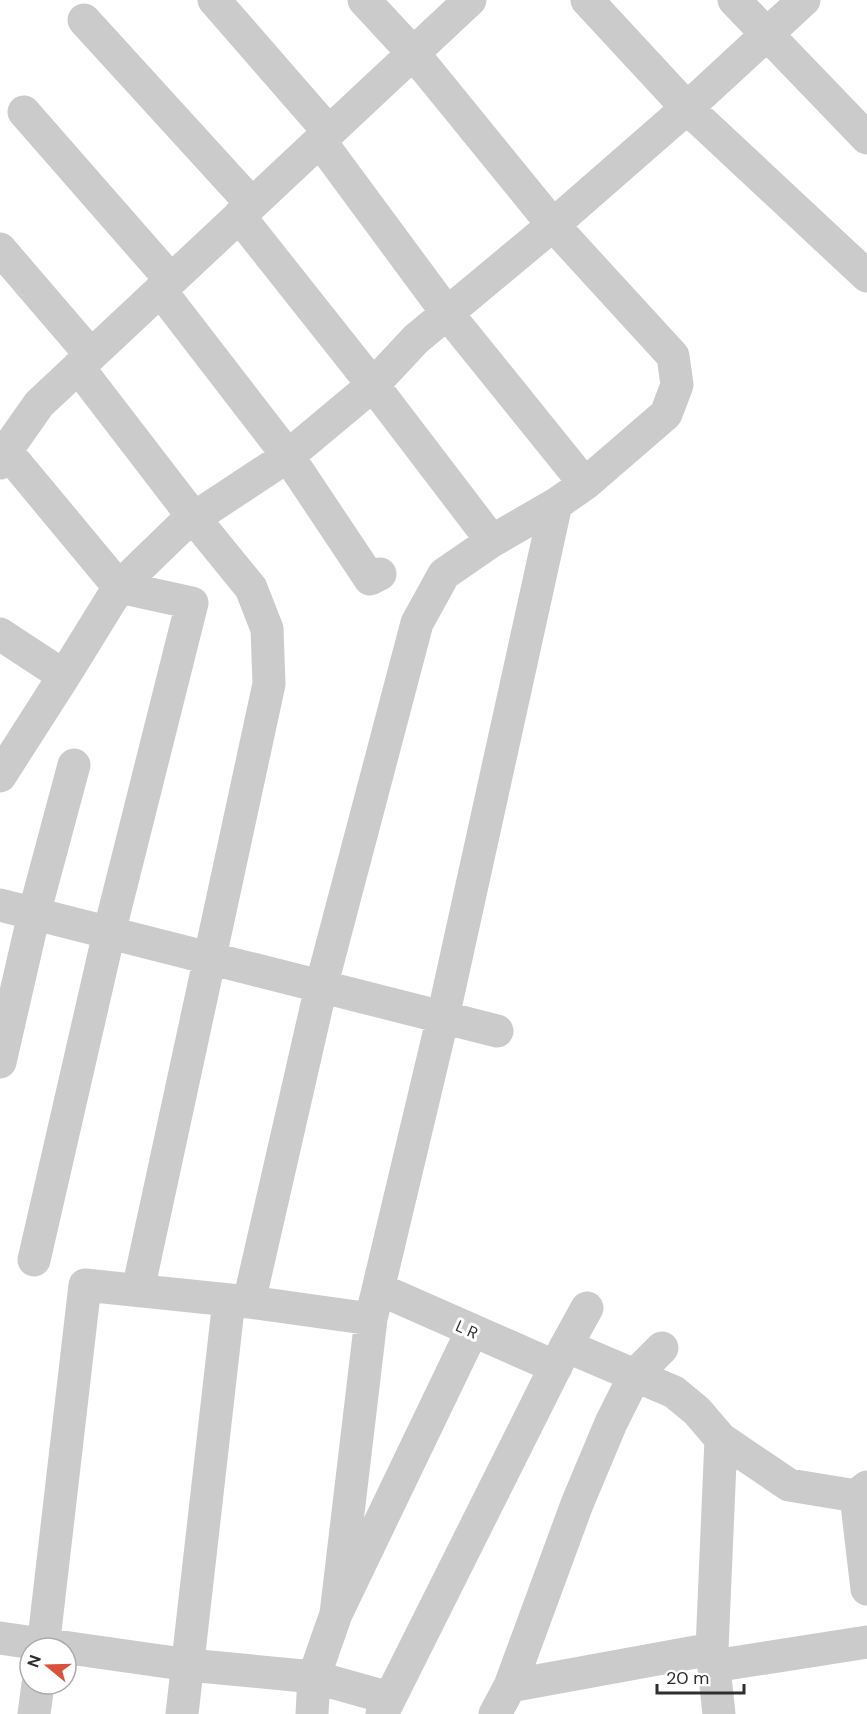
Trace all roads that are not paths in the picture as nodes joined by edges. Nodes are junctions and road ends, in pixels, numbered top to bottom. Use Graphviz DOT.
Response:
graph roads {
  1 [pos="214,0"];
  2 [pos="364,0"];
  3 [pos="470,0"];
  4 [pos="587,0"];
  5 [pos="734,0"];
  6 [pos="804,0"];
  7 [pos="84,20"];
  8 [pos="766,35"];
  9 [pos="413,53"];
  10 [pos="687,108"];
  11 [pos="24,112"];
  12 [pos="324,136"];
  13 [pos="867,138"];
  14 [pos="246,210"];
  15 [pos="553,225"];
  16 [pos="0,249"];
  17 [pos="867,276"];
  18 [pos="166,285"];
  19 [pos="447,313"];
  20 [pos="84,361"];
  21 [pos="373,385"];
  22 [pos="288,456"];
  23 [pos="3,457"];
  24 [pos="585,484"];
  25 [pos="556,504"];
  26 [pos="194,518"];
  27 [pos="492,541"];
  28 [pos="380,574"];
  29 [pos="118,587"];
  30 [pos="0,634"];
  31 [pos="64,676"];
  32 [pos="74,765"];
  33 [pos="0,776"];
  34 [pos="0,905"];
  35 [pos="34,914"];
  36 [pos="109,933"];
  37 [pos="209,958"];
  38 [pos="321,987"];
  39 [pos="443,1017"];
  40 [pos="497,1031"];
  41 [pos="0,1062"];
  42 [pos="34,1260"];
  43 [pos="138,1290"];
  44 [pos="239,1301"];
  45 [pos="375,1304"];
  46 [pos="587,1308"];
  47 [pos="472,1331"];
  48 [pos="662,1348"];
  49 [pos="561,1357"];
  50 [pos="635,1375"];
  51 [pos="721,1439"];
  52 [pos="861,1492"];
  53 [pos="867,1589"];
  54 [pos="336,1614"];
  55 [pos="44,1636"];
  56 [pos="0,1638"];
  57 [pos="18,1641"];
  58 [pos="867,1641"];
  59 [pos="78,1651"];
  60 [pos="713,1658"];
  61 [pos="189,1665"];
  62 [pos="314,1677"];
  63 [pos="36,1696"];
  64 [pos="502,1700"];
  65 [pos="386,1706"];
  66 [pos="34,1714"];
  67 [pos="182,1714"];
  68 [pos="312,1714"];
  69 [pos="719,1714"];
  1 -- 12 [label="street"];
  2 -- 9 [label="street"];
  3 -- 9 [label="street"];
  4 -- 10 [label="street"];
  5 -- 8 [label="street"];
  6 -- 8 [label="street"];
  7 -- 14 [label="street"];
  8 -- 10 [label="street"];
  8 -- 13 [label="street"];
  9 -- 12 [label="street"];
  9 -- 15 [label="street"];
  10 -- 15 [label="street"];
  10 -- 17 [label="street"];
  11 -- 18 [label="street"];
  12 -- 14 [label="street"];
  12 -- 19 [label="street"];
  14 -- 18 [label="street"];
  14 -- 21 [label="street"];
  15 -- 19 [label="street"];
  15 -- 24 [label="street"];
  16 -- 20 [label="street"];
  18 -- 20 [label="street"];
  18 -- 22 [label="street"];
  19 -- 21 [label="street"];
  19 -- 24 [label="street"];
  20 -- 23 [label="street"];
  20 -- 26 [label="street"];
  21 -- 22 [label="street"];
  21 -- 27 [label="street"];
  22 -- 26 [label="street"];
  22 -- 28 [label="street"];
  23 -- 29 [label="street"];
  24 -- 25 [label="street"];
  25 -- 27 [label="street"];
  25 -- 39 [label="street"];
  26 -- 29 [label="street"];
  26 -- 37 [label="street"];
  27 -- 38 [label="street"];
  29 -- 31 [label="street"];
  29 -- 36 [label="street"];
  30 -- 31 [label="street"];
  31 -- 33 [label="street"];
  32 -- 35 [label="street"];
  34 -- 35 [label="street"];
  35 -- 36 [label="street"];
  35 -- 41 [label="street"];
  36 -- 37 [label="street"];
  36 -- 42 [label="street"];
  37 -- 38 [label="street"];
  37 -- 43 [label="street"];
  38 -- 39 [label="street"];
  38 -- 44 [label="street"];
  39 -- 40 [label="street"];
  39 -- 45 [label="street"];
  43 -- 44 [label="street, L R"];
  43 -- 55 [label="street, L R"];
  44 -- 45 [label="street, L R"];
  44 -- 61 [label="street"];
  45 -- 47 [label="street, L R"];
  45 -- 54 [label="street"];
  46 -- 49 [label="street"];
  47 -- 49 [label="street, L R"];
  47 -- 54 [label="street"];
  48 -- 50 [label="street"];
  49 -- 50 [label="street, L R"];
  49 -- 65 [label="street"];
  50 -- 51 [label="street, L R"];
  50 -- 64 [label="street"];
  51 -- 52 [label="street, L R"];
  51 -- 60 [label="street"];
  52 -- 53 [label="street"];
  54 -- 62 [label="street"];
  56 -- 57 [label="street"];
  58 -- 60 [label="street"];
  59 -- 61 [label="street"];
  60 -- 64 [label="street"];
  60 -- 69 [label="street"];
  61 -- 62 [label="street"];
  61 -- 67 [label="street"];
  62 -- 65 [label="street"];
  62 -- 68 [label="street"];
  63 -- 66 [label="street"];
}
